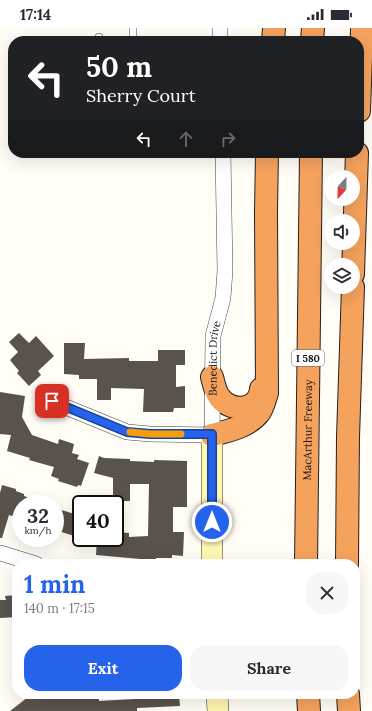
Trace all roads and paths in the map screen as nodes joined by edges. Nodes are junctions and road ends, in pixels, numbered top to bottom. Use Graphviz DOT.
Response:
graph roads {
  1 [pos="223,158"];
  2 [pos="267,158"];
  3 [pos="311,158"];
  4 [pos="358,158"];
  5 [pos="354,258"];
  6 [pos="352,294"];
  7 [pos="266,322"];
  8 [pos="212,377"];
  9 [pos="52,401"];
  10 [pos="212,434"];
  11 [pos="0,553"];
  12 [pos="20,559"];
  13 [pos="212,559"];
  14 [pos="306,559"];
  15 [pos="347,559"];
  16 [pos="217,699"];
  17 [pos="308,699"];
  18 [pos="348,699"];
  19 [pos="218,711"];
  20 [pos="309,711"];
  21 [pos="349,711"];
  1 -- 8 [label="street, Benedict Drive"];
  2 -- 7 [label="highway"];
  3 -- 14 [label="highway, MacArthur Freeway / I 580"];
  4 -- 5 [label="highway"];
  6 -- 15 [label="highway"];
  7 -- 8 [label="highway"];
  7 -- 10 [label="highway"];
  8 -- 10 [label="street, Benedict Drive"];
  9 -- 10 [label="street"];
  10 -- 13 [label="street, Benedict Drive"];
  11 -- 12 [label="street"];
  16 -- 19 [label="street"];
  17 -- 20 [label="highway"];
  18 -- 21 [label="highway"];
}
